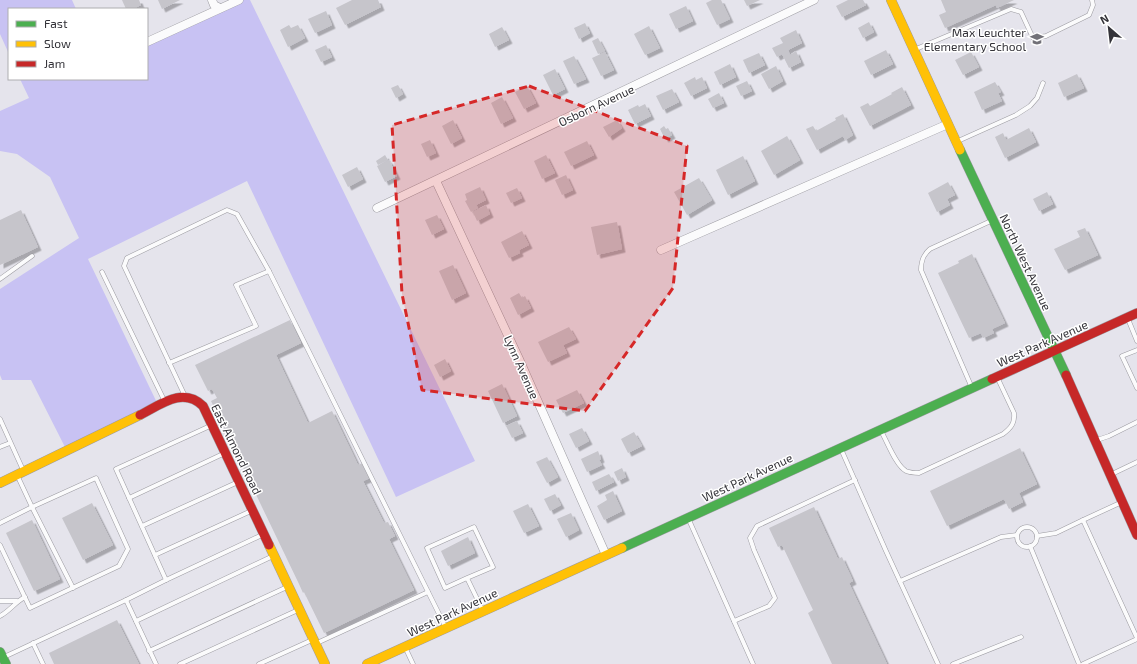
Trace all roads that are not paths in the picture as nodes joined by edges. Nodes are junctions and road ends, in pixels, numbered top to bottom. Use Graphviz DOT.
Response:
graph roads {
  1 [pos="212,0"];
  2 [pos="239,0"];
  3 [pos="814,0"];
  4 [pos="891,0"];
  5 [pos="1092,0"];
  6 [pos="220,8"];
  7 [pos="148,42"];
  8 [pos="914,50"];
  9 [pos="1043,83"];
  10 [pos="948,124"];
  11 [pos="956,142"];
  12 [pos="436,181"];
  13 [pos="377,208"];
  14 [pos="993,220"];
  15 [pos="661,250"];
  16 [pos="32,256"];
  17 [pos="269,271"];
  18 [pos="102,272"];
  19 [pos="0,279"];
  20 [pos="1137,313"];
  21 [pos="1127,318"];
  22 [pos="1137,341"];
  23 [pos="1137,350"];
  24 [pos="1055,351"];
  25 [pos="169,363"];
  26 [pos="997,377"];
  27 [pos="972,388"];
  28 [pos="1137,388"];
  29 [pos="184,396"];
  30 [pos="165,403"];
  31 [pos="0,419"];
  32 [pos="1137,422"];
  33 [pos="213,425"];
  34 [pos="881,430"];
  35 [pos="1095,440"];
  36 [pos="10,443"];
  37 [pos="0,447"];
  38 [pos="841,448"];
  39 [pos="226,453"];
  40 [pos="1137,462"];
  41 [pos="20,473"];
  42 [pos="1110,475"];
  43 [pos="855,480"];
  44 [pos="239,481"];
  45 [pos="0,483"];
  46 [pos="129,498"];
  47 [pos="1122,502"];
  48 [pos="32,507"];
  49 [pos="253,510"];
  50 [pos="688,518"];
  51 [pos="1083,520"];
  52 [pos="0,523"];
  53 [pos="142,526"];
  54 [pos="264,534"];
  55 [pos="1017,535"];
  56 [pos="1137,535"];
  57 [pos="1037,536"];
  58 [pos="0,545"];
  59 [pos="1030,546"];
  60 [pos="155,555"];
  61 [pos="274,555"];
  62 [pos="606,555"];
  63 [pos="467,578"];
  64 [pos="166,580"];
  65 [pos="900,581"];
  66 [pos="288,586"];
  67 [pos="73,588"];
  68 [pos="428,592"];
  69 [pos="25,598"];
  70 [pos="126,600"];
  71 [pos="0,601"];
  72 [pos="17,601"];
  73 [pos="300,610"];
  74 [pos="483,611"];
  75 [pos="0,616"];
  76 [pos="136,621"];
  77 [pos="734,621"];
  78 [pos="446,628"];
  79 [pos="1021,637"];
  80 [pos="1137,638"];
  81 [pos="314,642"];
  82 [pos="33,643"];
  83 [pos="405,647"];
  84 [pos="150,651"];
  85 [pos="3,658"];
  86 [pos="43,664"];
  87 [pos="156,664"];
  88 [pos="180,664"];
  89 [pos="260,664"];
  90 [pos="325,664"];
  91 [pos="367,664"];
  92 [pos="413,664"];
  93 [pos="753,664"];
  94 [pos="938,664"];
  95 [pos="953,664"];
  96 [pos="1079,664"];
  97 [pos="1083,664"];
  1 -- 6 [label="street"];
  2 -- 6 [label="street"];
  3 -- 12 [label="street, Osborn Avenue"];
  4 -- 8 [label="street, North West Avenue"];
  5 -- 8 [label="lane"];
  6 -- 7 [label="street"];
  8 -- 10 [label="street, North West Avenue"];
  9 -- 11 [label="lane"];
  10 -- 11 [label="street, North West Avenue"];
  10 -- 15 [label="street"];
  11 -- 14 [label="street, North West Avenue"];
  12 -- 13 [label="street, Osborn Avenue"];
  12 -- 62 [label="street, Lynn Avenue"];
  14 -- 24 [label="street, North West Avenue"];
  14 -- 27 [label="lane"];
  16 -- 19 [label="lane"];
  17 -- 25 [label="lane"];
  17 -- 25 [label="lane"];
  17 -- 68 [label="lane"];
  18 -- 30 [label="lane"];
  20 -- 21 [label="street, West Park Avenue"];
  21 -- 22 [label="lane"];
  21 -- 24 [label="street, West Park Avenue"];
  23 -- 28 [label="lane"];
  24 -- 26 [label="street, West Park Avenue"];
  24 -- 35 [label="street, North West Avenue"];
  25 -- 29 [label="lane"];
  26 -- 27 [label="street, West Park Avenue"];
  26 -- 34 [label="lane"];
  27 -- 34 [label="street, West Park Avenue"];
  29 -- 30 [label="street"];
  29 -- 33 [label="street, East Almond Road"];
  30 -- 41 [label="street"];
  31 -- 36 [label="lane"];
  32 -- 35 [label="lane"];
  33 -- 39 [label="street, East Almond Road"];
  33 -- 46 [label="lane"];
  34 -- 38 [label="street, West Park Avenue"];
  35 -- 42 [label="street, North West Avenue"];
  36 -- 37 [label="lane"];
  36 -- 41 [label="lane"];
  38 -- 43 [label="lane"];
  38 -- 50 [label="street, West Park Avenue"];
  39 -- 44 [label="street, East Almond Road"];
  39 -- 46 [label="lane"];
  40 -- 42 [label="lane"];
  41 -- 45 [label="street"];
  41 -- 48 [label="lane"];
  42 -- 47 [label="street, North West Avenue"];
  43 -- 65 [label="lane"];
  43 -- 77 [label="lane"];
  44 -- 49 [label="street, East Almond Road"];
  44 -- 53 [label="lane"];
  46 -- 53 [label="lane"];
  47 -- 51 [label="lane"];
  47 -- 56 [label="street, North West Avenue"];
  48 -- 52 [label="lane"];
  48 -- 67 [label="lane"];
  48 -- 67 [label="lane"];
  49 -- 54 [label="street, East Almond Road"];
  49 -- 60 [label="lane"];
  50 -- 62 [label="street, West Park Avenue"];
  50 -- 77 [label="lane"];
  51 -- 57 [label="lane"];
  51 -- 80 [label="lane"];
  53 -- 60 [label="lane"];
  54 -- 61 [label="street, East Almond Road"];
  54 -- 64 [label="lane"];
  55 -- 57 [label="lane"];
  55 -- 59 [label="lane"];
  55 -- 65 [label="lane"];
  57 -- 59 [label="lane"];
  58 -- 69 [label="lane"];
  59 -- 96 [label="lane"];
  60 -- 64 [label="lane"];
  61 -- 66 [label="street, East Almond Road"];
  61 -- 76 [label="lane"];
  62 -- 74 [label="street, West Park Avenue"];
  63 -- 63 [label="lane"];
  63 -- 74 [label="lane"];
  64 -- 70 [label="lane"];
  65 -- 94 [label="lane"];
  66 -- 73 [label="street, East Almond Road"];
  66 -- 84 [label="lane"];
  67 -- 69 [label="lane"];
  68 -- 78 [label="lane"];
  68 -- 81 [label="lane"];
  69 -- 72 [label="lane"];
  70 -- 76 [label="lane"];
  70 -- 82 [label="lane"];
  71 -- 72 [label="lane"];
  72 -- 75 [label="lane"];
  73 -- 81 [label="street, East Almond Road"];
  73 -- 88 [label="lane"];
  74 -- 78 [label="street, West Park Avenue"];
  76 -- 84 [label="lane"];
  77 -- 93 [label="lane"];
  78 -- 83 [label="street, West Park Avenue"];
  79 -- 95 [label="lane"];
  80 -- 97 [label="lane"];
  81 -- 89 [label="lane"];
  81 -- 90 [label="street, East Almond Road"];
  82 -- 85 [label="lane"];
  82 -- 86 [label="lane"];
  83 -- 91 [label="street, West Park Avenue"];
  83 -- 92 [label="lane"];
  84 -- 87 [label="lane"];
}
